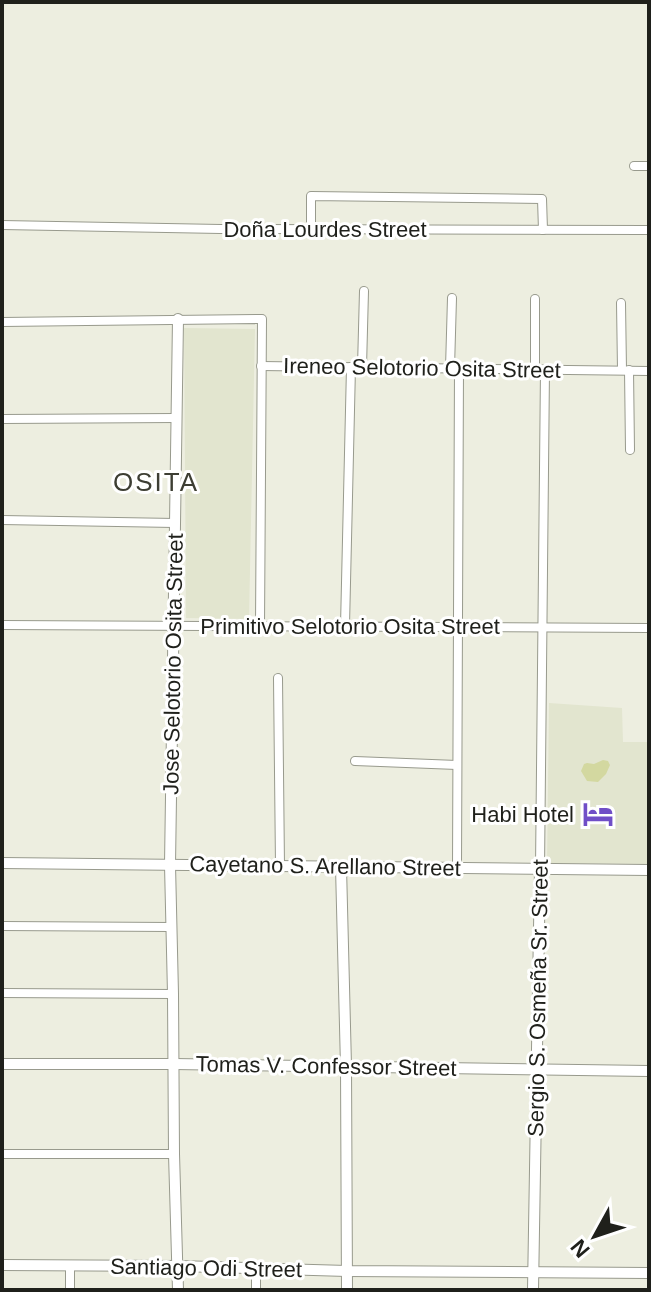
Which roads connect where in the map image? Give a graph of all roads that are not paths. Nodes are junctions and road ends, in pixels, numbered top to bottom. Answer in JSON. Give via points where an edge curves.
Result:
{"nodes":[{"id":1,"x":634,"y":166,"type":"dead end"},
{"id":2,"x":649,"y":166,"type":"edge"},
{"id":3,"x":2,"y":225,"type":"edge"},
{"id":4,"x":311,"y":228,"type":"junction"},
{"id":5,"x":543,"y":230,"type":"junction"},
{"id":6,"x":649,"y":230,"type":"edge"},
{"id":7,"x":364,"y":291,"type":"dead end"},
{"id":8,"x":452,"y":298,"type":"dead end"},
{"id":9,"x":535,"y":299,"type":"dead end"},
{"id":10,"x":621,"y":303,"type":"dead end"},
{"id":11,"x":178,"y":319,"type":"junction"},
{"id":12,"x":2,"y":322,"type":"edge"},
{"id":13,"x":261,"y":366,"type":"junction"},
{"id":14,"x":351,"y":367,"type":"junction"},
{"id":15,"x":362,"y":367,"type":"junction"},
{"id":16,"x":454,"y":368,"type":"junction"},
{"id":17,"x":540,"y":369,"type":"junction"},
{"id":18,"x":626,"y":370,"type":"junction"},
{"id":19,"x":649,"y":371,"type":"edge"},
{"id":20,"x":176,"y":418,"type":"junction"},
{"id":21,"x":2,"y":419,"type":"edge"},
{"id":22,"x":630,"y":450,"type":"dead end"},
{"id":23,"x":2,"y":520,"type":"edge"},
{"id":24,"x":175,"y":523,"type":"junction"},
{"id":25,"x":2,"y":625,"type":"edge"},
{"id":26,"x":260,"y":625,"type":"junction"},
{"id":27,"x":174,"y":626,"type":"junction"},
{"id":28,"x":345,"y":626,"type":"junction"},
{"id":29,"x":458,"y":626,"type":"junction"},
{"id":30,"x":543,"y":627,"type":"junction"},
{"id":31,"x":649,"y":628,"type":"edge"},
{"id":32,"x":278,"y":678,"type":"dead end"},
{"id":33,"x":355,"y":761,"type":"dead end"},
{"id":34,"x":457,"y":765,"type":"junction"},
{"id":35,"x":2,"y":863,"type":"edge"},
{"id":36,"x":170,"y":865,"type":"junction"},
{"id":37,"x":280,"y":866,"type":"junction"},
{"id":38,"x":341,"y":867,"type":"junction"},
{"id":39,"x":457,"y":868,"type":"junction"},
{"id":40,"x":540,"y":869,"type":"junction"},
{"id":41,"x":649,"y":870,"type":"edge"},
{"id":42,"x":2,"y":926,"type":"edge"},
{"id":43,"x":171,"y":927,"type":"junction"},
{"id":44,"x":2,"y":993,"type":"edge"},
{"id":45,"x":173,"y":994,"type":"junction"},
{"id":46,"x":2,"y":1064,"type":"edge"},
{"id":47,"x":174,"y":1064,"type":"junction"},
{"id":48,"x":346,"y":1066,"type":"junction"},
{"id":49,"x":536,"y":1069,"type":"junction"},
{"id":50,"x":649,"y":1071,"type":"edge"},
{"id":51,"x":2,"y":1154,"type":"edge"},
{"id":52,"x":174,"y":1154,"type":"junction"},
{"id":53,"x":2,"y":1265,"type":"edge"},
{"id":54,"x":70,"y":1266,"type":"junction"},
{"id":55,"x":178,"y":1266,"type":"junction"},
{"id":56,"x":256,"y":1269,"type":"junction"},
{"id":57,"x":347,"y":1271,"type":"junction"},
{"id":58,"x":534,"y":1273,"type":"junction"},
{"id":59,"x":649,"y":1273,"type":"edge"},
{"id":60,"x":70,"y":1290,"type":"edge"},
{"id":61,"x":178,"y":1290,"type":"edge"},
{"id":62,"x":256,"y":1290,"type":"edge"},
{"id":63,"x":347,"y":1290,"type":"edge"},
{"id":64,"x":533,"y":1290,"type":"edge"}],
"edges":[{"from":1,"to":2,"type":"street"},
{"from":3,"to":4,"type":"street","name":"Doña Lourdes Street"},
{"from":4,"to":5,"type":"street","name":"Doña Lourdes Street"},
{"from":4,"to":5,"type":"street","via":[[311,196],[326,196],[542,199]]},
{"from":5,"to":6,"type":"street","name":"Doña Lourdes Street"},
{"from":7,"to":15,"type":"street"},
{"from":8,"to":16,"type":"street"},
{"from":9,"to":17,"type":"street","name":"Sergio S. Osmeña Sr. Street"},
{"from":10,"to":18,"type":"street"},
{"from":11,"to":12,"type":"street","name":"Ireneo Selotorio Osita Street"},
{"from":11,"to":13,"type":"street","name":"Ireneo Selotorio Osita Street","via":[[262,319]]},
{"from":11,"to":20,"type":"street","name":"Jose Selotorio Osita Street"},
{"from":13,"to":14,"type":"street","name":"Ireneo Selotorio Osita Street"},
{"from":13,"to":26,"type":"street"},
{"from":14,"to":15,"type":"street","name":"Ireneo Selotorio Osita Street"},
{"from":14,"to":28,"type":"street"},
{"from":15,"to":16,"type":"street","name":"Ireneo Selotorio Osita Street"},
{"from":16,"to":17,"type":"street","name":"Ireneo Selotorio Osita Street"},
{"from":16,"to":29,"type":"street"},
{"from":17,"to":18,"type":"street","name":"Ireneo Selotorio Osita Street"},
{"from":17,"to":30,"type":"street","name":"Sergio S. Osmeña Sr. Street"},
{"from":18,"to":19,"type":"street","name":"Ireneo Selotorio Osita Street"},
{"from":18,"to":22,"type":"street"},
{"from":20,"to":21,"type":"street"},
{"from":20,"to":24,"type":"street","name":"Jose Selotorio Osita Street"},
{"from":23,"to":24,"type":"street"},
{"from":24,"to":27,"type":"street","name":"Jose Selotorio Osita Street"},
{"from":25,"to":27,"type":"street","name":"Primitivo Selotorio Osita Street"},
{"from":26,"to":27,"type":"street","name":"Primitivo Selotorio Osita Street"},
{"from":26,"to":28,"type":"street","name":"Primitivo Selotorio Osita Street"},
{"from":27,"to":36,"type":"street","name":"Jose Selotorio Osita Street"},
{"from":28,"to":29,"type":"street","name":"Primitivo Selotorio Osita Street"},
{"from":29,"to":30,"type":"street","name":"Primitivo Selotorio Osita Street"},
{"from":29,"to":34,"type":"street"},
{"from":30,"to":31,"type":"street","name":"Primitivo Selotorio Osita Street"},
{"from":30,"to":40,"type":"street","name":"Sergio S. Osmeña Sr. Street"},
{"from":32,"to":37,"type":"street"},
{"from":33,"to":34,"type":"street"},
{"from":34,"to":39,"type":"street"},
{"from":35,"to":36,"type":"street","name":"Cayetano S. Arellano Street"},
{"from":36,"to":37,"type":"street","name":"Cayetano S. Arellano Street"},
{"from":36,"to":43,"type":"street","name":"Jose Selotorio Osita Street"},
{"from":37,"to":38,"type":"street","name":"Cayetano S. Arellano Street"},
{"from":38,"to":39,"type":"street","name":"Cayetano S. Arellano Street"},
{"from":38,"to":48,"type":"street"},
{"from":39,"to":40,"type":"street","name":"Cayetano S. Arellano Street"},
{"from":40,"to":41,"type":"street","name":"Cayetano S. Arellano Street"},
{"from":40,"to":49,"type":"street","name":"Sergio S. Osmeña Sr. Street"},
{"from":42,"to":43,"type":"street"},
{"from":43,"to":45,"type":"street","name":"Jose Selotorio Osita Street"},
{"from":44,"to":45,"type":"street"},
{"from":45,"to":47,"type":"street","name":"Jose Selotorio Osita Street"},
{"from":46,"to":47,"type":"street","name":"Tomas V. Confessor Street"},
{"from":47,"to":48,"type":"street","name":"Tomas V. Confessor Street"},
{"from":47,"to":52,"type":"street","name":"Jose Selotorio Osita Street"},
{"from":48,"to":49,"type":"street","name":"Tomas V. Confessor Street"},
{"from":48,"to":57,"type":"street"},
{"from":49,"to":50,"type":"street","name":"Tomas V. Confessor Street"},
{"from":49,"to":58,"type":"street","name":"Sergio S. Osmeña Sr. Street"},
{"from":51,"to":52,"type":"street"},
{"from":52,"to":55,"type":"street","name":"Jose Selotorio Osita Street"},
{"from":53,"to":54,"type":"street","name":"Santiago Odi Street"},
{"from":54,"to":55,"type":"street","name":"Santiago Odi Street"},
{"from":54,"to":60,"type":"street"},
{"from":55,"to":56,"type":"street","name":"Santiago Odi Street"},
{"from":55,"to":61,"type":"street","name":"Jose Selotorio Osita Street"},
{"from":56,"to":57,"type":"street","name":"Santiago Odi Street"},
{"from":56,"to":62,"type":"street"},
{"from":57,"to":58,"type":"street","name":"Santiago Odi Street"},
{"from":57,"to":63,"type":"street"},
{"from":58,"to":59,"type":"street","name":"Santiago Odi Street"},
{"from":58,"to":64,"type":"street","name":"Sergio S. Osmeña Sr. Street"}]}
